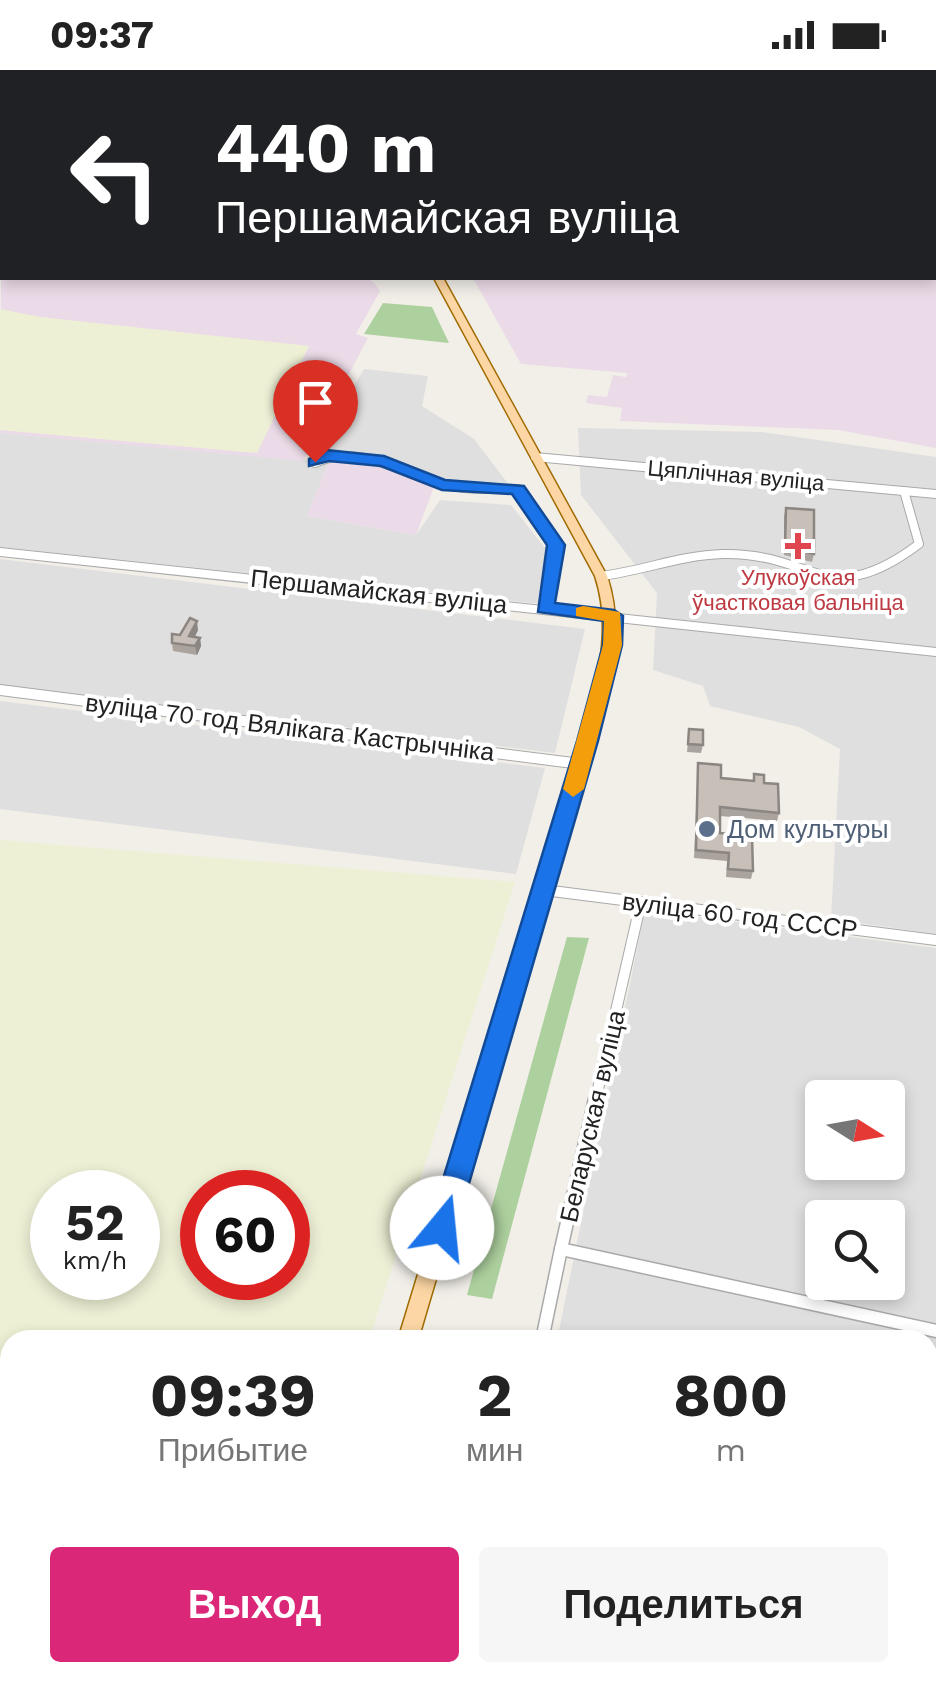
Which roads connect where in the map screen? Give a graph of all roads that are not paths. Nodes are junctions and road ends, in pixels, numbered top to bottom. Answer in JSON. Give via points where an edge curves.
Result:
{"nodes":[{"id":1,"x":439,"y":280,"type":"edge"},
{"id":2,"x":535,"y":457,"type":"junction"},
{"id":3,"x":315,"y":462,"type":"dead end"},
{"id":4,"x":904,"y":491,"type":"junction"},
{"id":5,"x":936,"y":494,"type":"edge"},
{"id":6,"x":0,"y":552,"type":"edge"},
{"id":7,"x":600,"y":576,"type":"junction"},
{"id":8,"x":545,"y":608,"type":"junction"},
{"id":9,"x":614,"y":616,"type":"junction"},
{"id":10,"x":936,"y":652,"type":"edge"},
{"id":11,"x":0,"y":690,"type":"edge"},
{"id":12,"x":581,"y":764,"type":"junction"},
{"id":13,"x":544,"y":890,"type":"junction"},
{"id":14,"x":641,"y":902,"type":"junction"},
{"id":15,"x":936,"y":940,"type":"edge"},
{"id":16,"x":561,"y":1249,"type":"junction"},
{"id":17,"x":411,"y":1330,"type":"edge"},
{"id":18,"x":544,"y":1330,"type":"edge"},
{"id":19,"x":931,"y":1330,"type":"edge"}],
"edges":[{"from":1,"to":2,"type":"main road"},
{"from":2,"to":4,"type":"street","name":"Цяплічная вуліца"},
{"from":2,"to":7,"type":"main road"},
{"from":3,"to":8,"type":"street","via":[[326,456],[384,461],[442,485],[518,489],[556,545]]},
{"from":4,"to":5,"type":"street","name":"Цяплічная вуліца"},
{"from":4,"to":7,"type":"street","via":[[919,544],[868,576],[830,576],[727,554]]},
{"from":6,"to":8,"type":"street","name":"Першамайская вуліца"},
{"from":7,"to":9,"type":"main road"},
{"from":8,"to":9,"type":"street","name":"Першамайская вуліца"},
{"from":9,"to":10,"type":"street","name":"Першамайская вуліца"},
{"from":9,"to":12,"type":"main road"},
{"from":11,"to":12,"type":"street","name":"вуліца 70 год Вялікага Кастрычніка"},
{"from":12,"to":13,"type":"main road"},
{"from":13,"to":14,"type":"street","name":"вуліца 60 год СССР"},
{"from":13,"to":17,"type":"main road"},
{"from":14,"to":15,"type":"street","name":"вуліца 60 год СССР"},
{"from":14,"to":16,"type":"street","name":"Беларуская вуліца"},
{"from":16,"to":18,"type":"street"},
{"from":16,"to":19,"type":"street","name":"Беларуская вуліца"}]}
